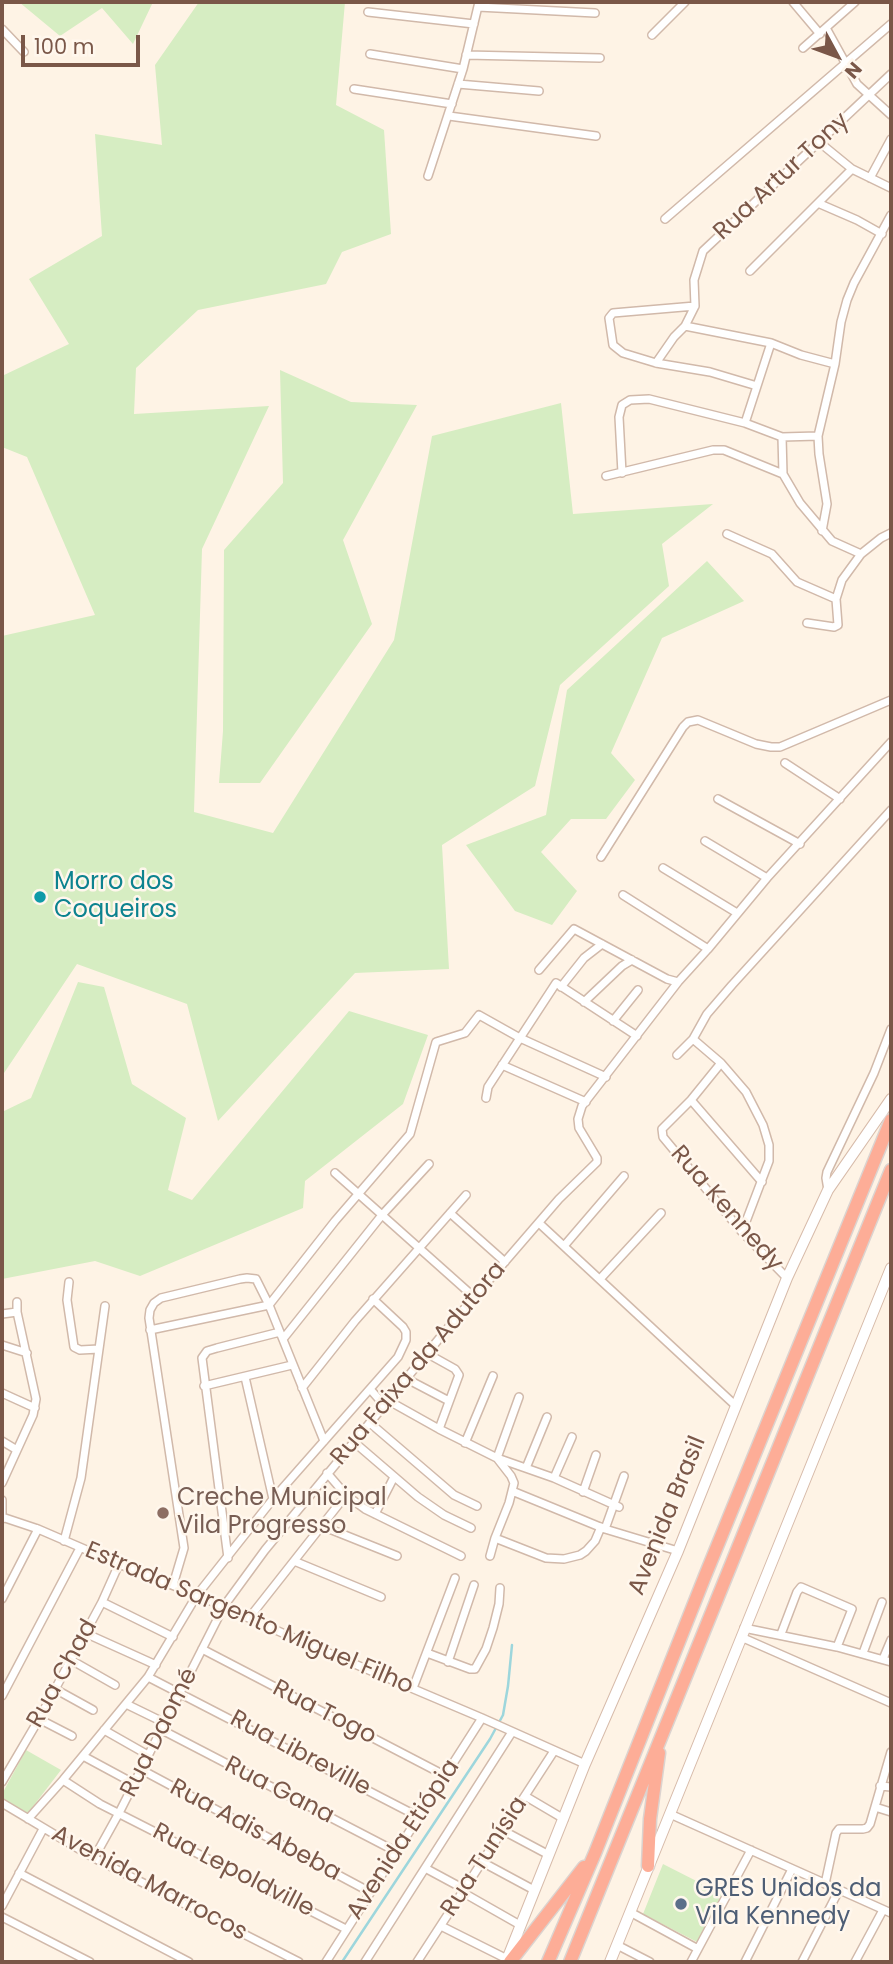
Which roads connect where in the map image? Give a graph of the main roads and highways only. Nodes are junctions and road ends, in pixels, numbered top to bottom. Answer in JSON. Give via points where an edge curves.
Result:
{"nodes":[{"id":1,"x":891,"y":1120,"type":"edge"},
{"id":2,"x":891,"y":1170,"type":"edge"},
{"id":3,"x":663,"y":1732,"type":"junction"},
{"id":4,"x":595,"y":1853,"type":"junction"},
{"id":5,"x":648,"y":1866,"type":"road end"},
{"id":6,"x":508,"y":1961,"type":"edge"},
{"id":7,"x":548,"y":1962,"type":"edge"},
{"id":8,"x":570,"y":1962,"type":"edge"}],
"edges":[{"from":1,"to":4,"type":"highway"},
{"from":2,"to":3,"type":"highway"},
{"from":3,"to":5,"type":"highway"},
{"from":3,"to":8,"type":"highway"},
{"from":4,"to":6,"type":"highway"},
{"from":4,"to":7,"type":"highway"}]}
